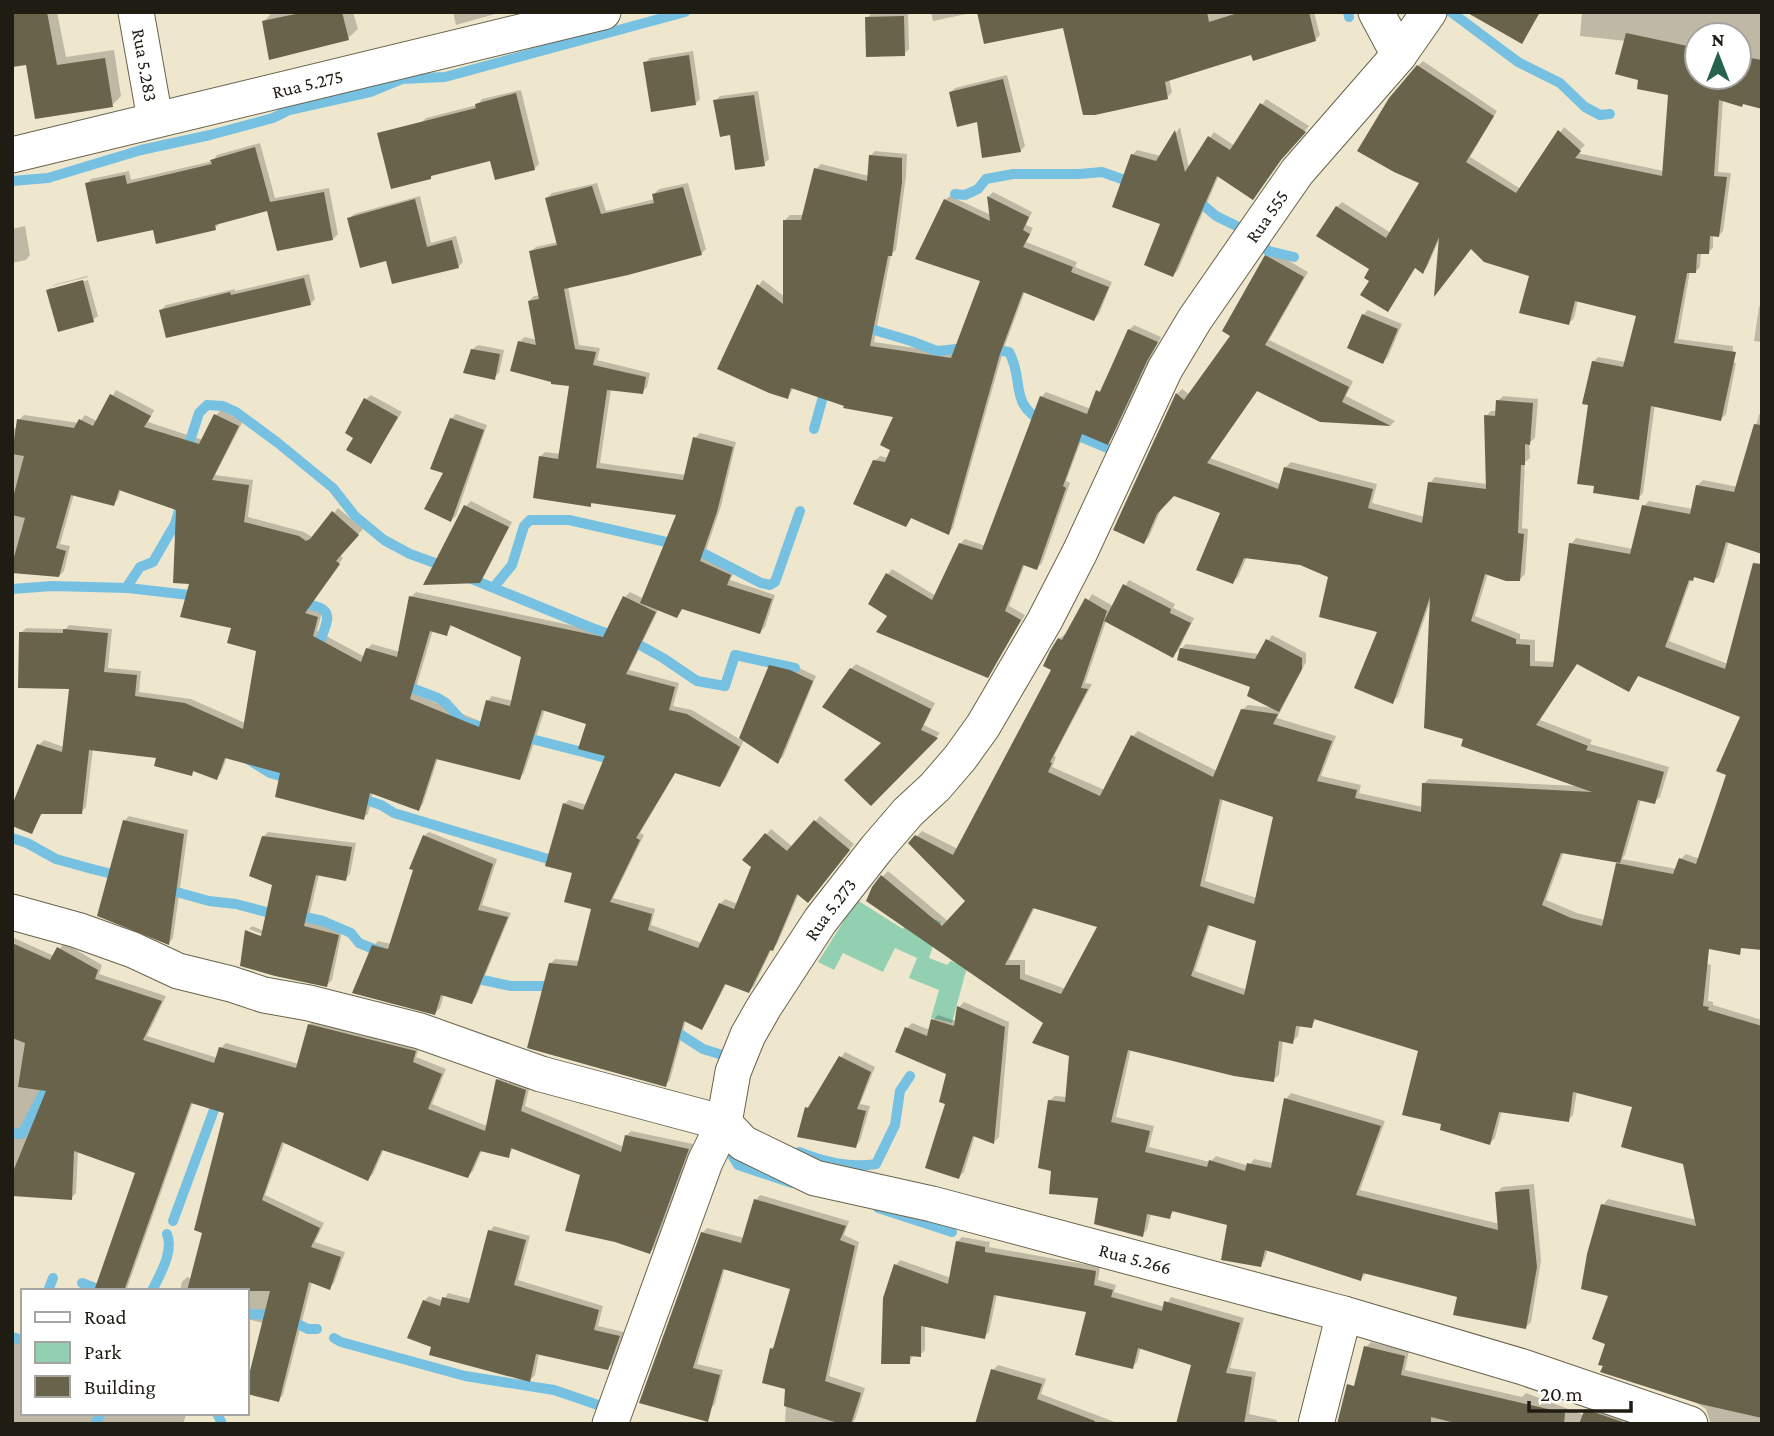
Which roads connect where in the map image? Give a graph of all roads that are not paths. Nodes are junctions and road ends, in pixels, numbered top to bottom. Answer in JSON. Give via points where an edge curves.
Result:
{"nodes":[{"id":1,"x":136,"y":12,"type":"edge"},
{"id":2,"x":603,"y":12,"type":"edge"},
{"id":3,"x":1376,"y":12,"type":"edge"},
{"id":4,"x":1429,"y":12,"type":"edge"},
{"id":5,"x":1399,"y":55,"type":"junction"},
{"id":6,"x":155,"y":119,"type":"junction"},
{"id":7,"x":12,"y":155,"type":"edge"},
{"id":8,"x":1132,"y":438,"type":"joint"},
{"id":9,"x":12,"y":912,"type":"edge"},
{"id":10,"x":724,"y":1123,"type":"junction"},
{"id":11,"x":1344,"y":1314,"type":"junction"},
{"id":12,"x":610,"y":1424,"type":"edge"},
{"id":13,"x":1316,"y":1424,"type":"edge"},
{"id":14,"x":1690,"y":1424,"type":"edge"}],
"edges":[{"from":1,"to":6,"type":"street","name":"Rua 5.283"},
{"from":2,"to":6,"type":"street","name":"Rua 5.275"},
{"from":3,"to":5,"type":"street"},
{"from":4,"to":5,"type":"street","name":"Rua 555"},
{"from":5,"to":8,"type":"street","name":"Rua 555","via":[[1297,172],[1195,319]]},
{"from":6,"to":7,"type":"street","name":"Rua 5.275"},
{"from":8,"to":10,"type":"street","name":"Rua 5.273","via":[[1068,575],[983,726],[820,921],[764,1007],[733,1072]]},
{"from":9,"to":10,"type":"street","via":[[77,930],[178,971],[420,1031],[541,1074]]},
{"from":10,"to":11,"type":"street","name":"Rua 5.266","via":[[743,1143],[815,1178],[932,1204]]},
{"from":10,"to":12,"type":"street","name":"Rua 5.273","via":[[705,1162]]},
{"from":11,"to":13,"type":"street"},
{"from":11,"to":14,"type":"street","name":"Rua 5.266"}]}
